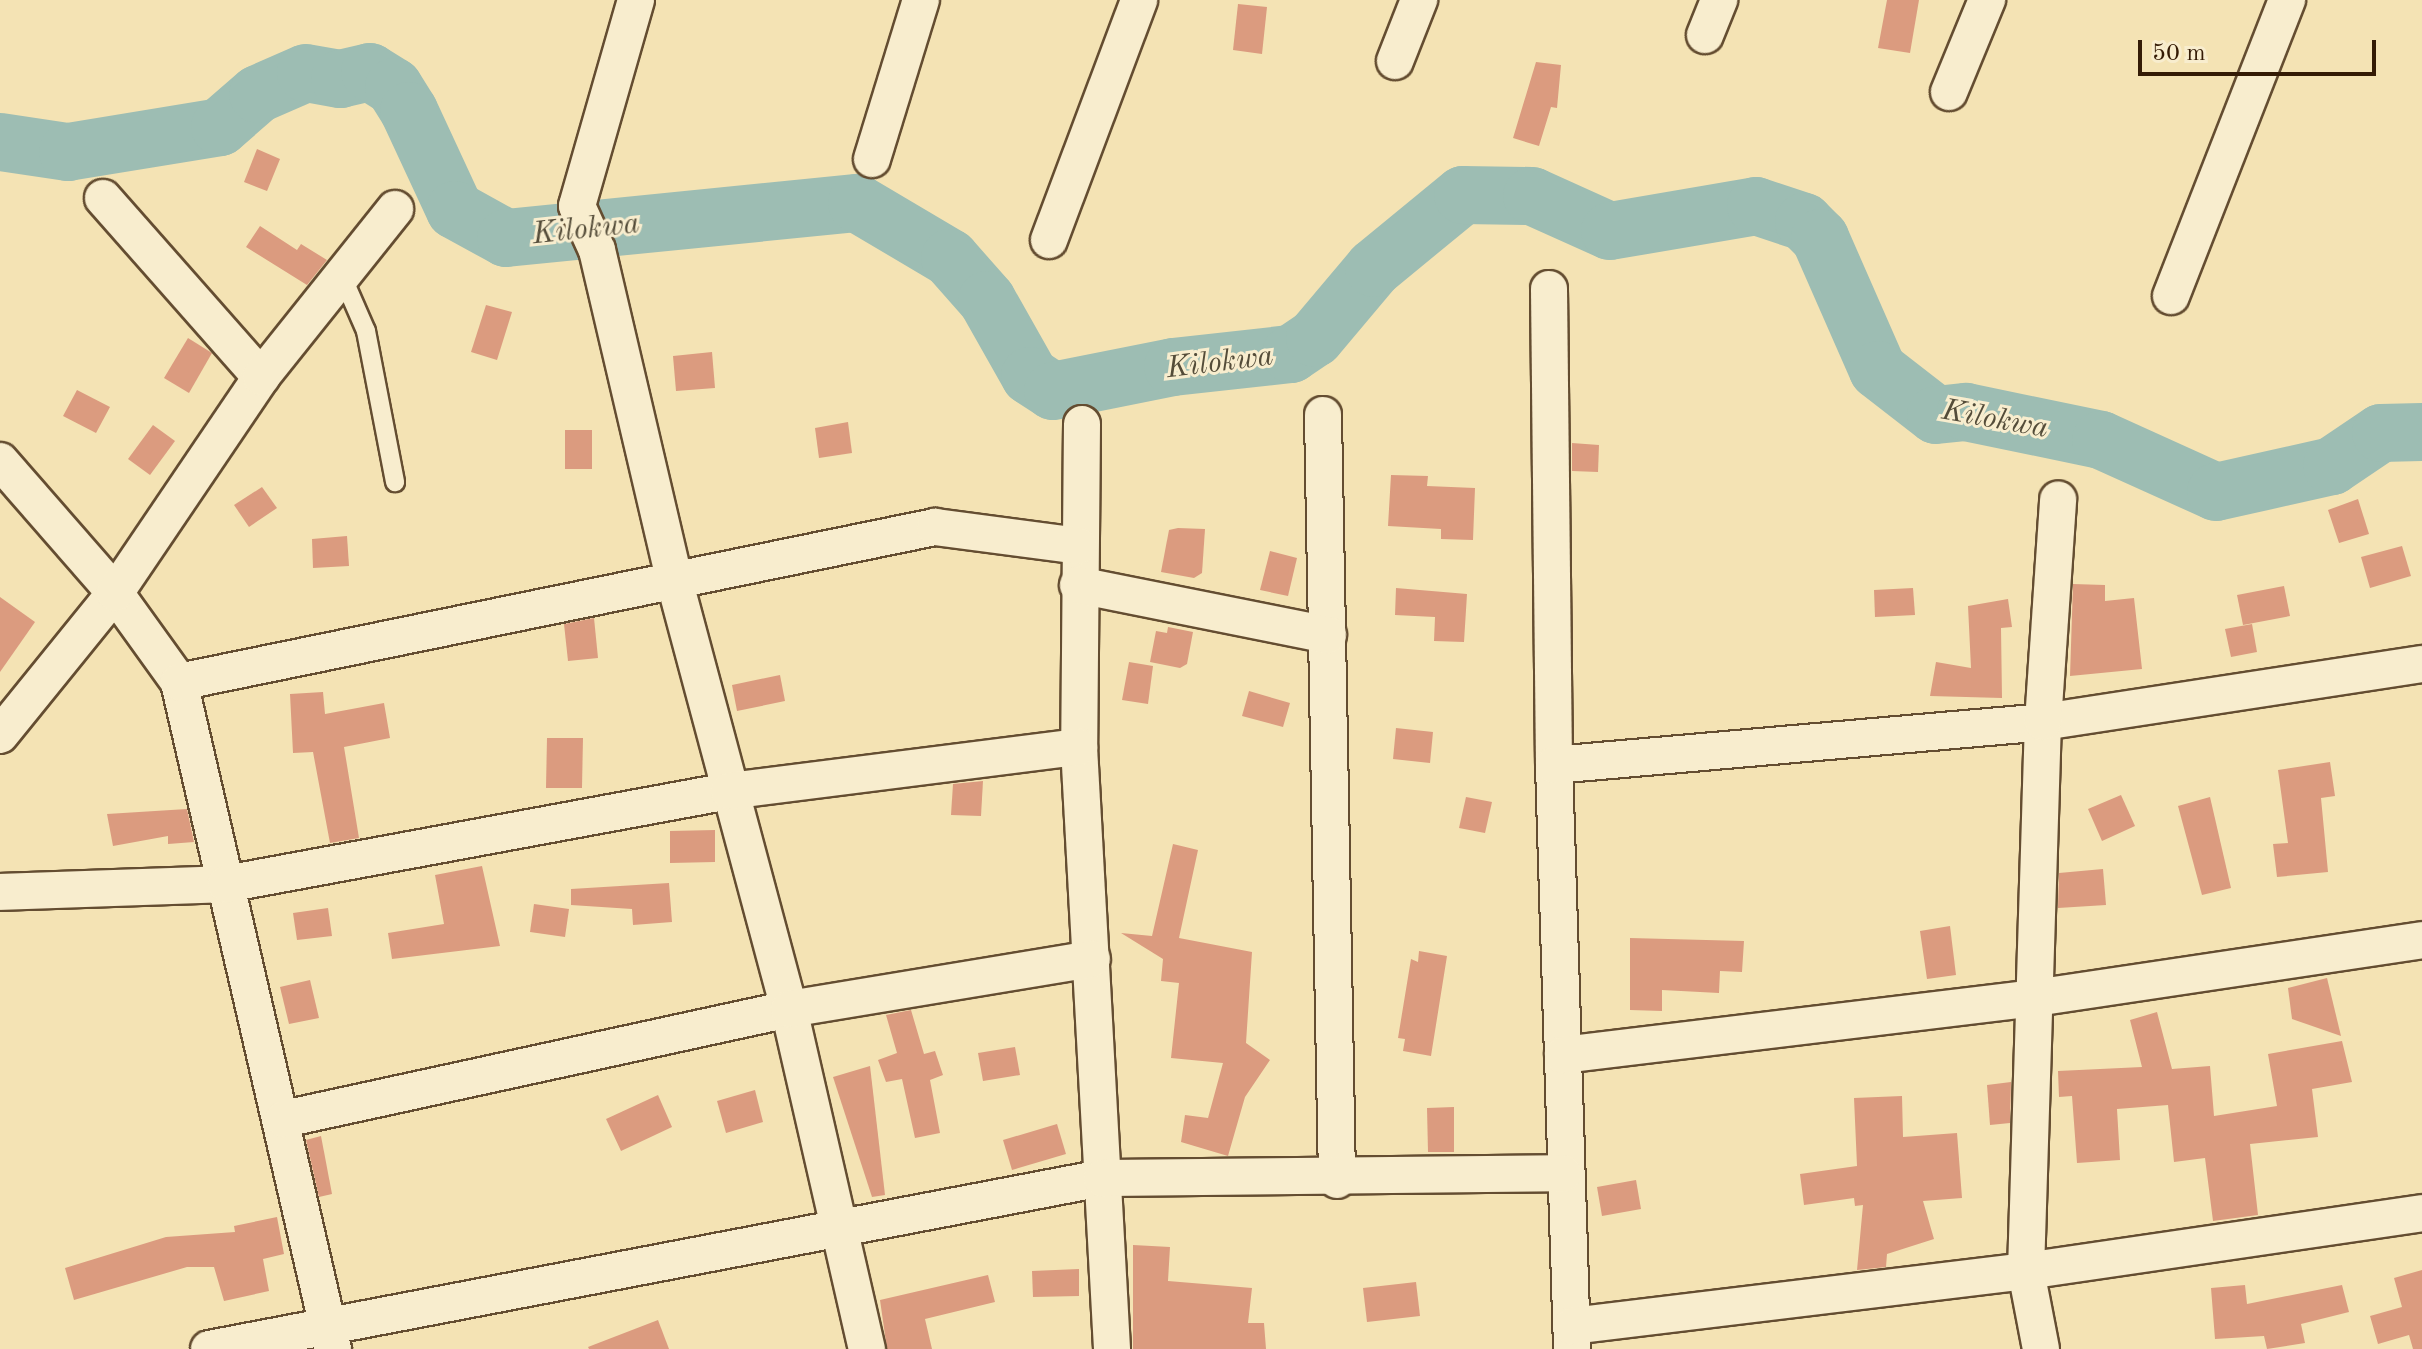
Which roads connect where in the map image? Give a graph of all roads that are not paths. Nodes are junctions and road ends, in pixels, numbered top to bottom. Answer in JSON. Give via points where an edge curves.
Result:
{"nodes":[{"id":1,"x":636,"y":0,"type":"edge"},
{"id":2,"x":921,"y":0,"type":"edge"},
{"id":3,"x":1139,"y":0,"type":"edge"},
{"id":4,"x":1419,"y":0,"type":"edge"},
{"id":5,"x":1719,"y":0,"type":"edge"},
{"id":6,"x":1987,"y":0,"type":"edge"},
{"id":7,"x":2287,"y":0,"type":"edge"},
{"id":8,"x":1705,"y":35,"type":"dead end"},
{"id":9,"x":1395,"y":61,"type":"dead end"},
{"id":10,"x":1949,"y":92,"type":"dead end"},
{"id":11,"x":872,"y":159,"type":"dead end"},
{"id":12,"x":103,"y":198,"type":"dead end"},
{"id":13,"x":395,"y":209,"type":"dead end"},
{"id":14,"x":1049,"y":240,"type":"dead end"},
{"id":15,"x":342,"y":276,"type":"junction"},
{"id":16,"x":1549,"y":289,"type":"dead end"},
{"id":17,"x":2171,"y":296,"type":"dead end"},
{"id":18,"x":261,"y":377,"type":"junction"},
{"id":19,"x":1323,"y":415,"type":"dead end"},
{"id":20,"x":1082,"y":424,"type":"dead end"},
{"id":21,"x":0,"y":461,"type":"edge"},
{"id":22,"x":395,"y":482,"type":"dead end"},
{"id":23,"x":2058,"y":500,"type":"dead end"},
{"id":24,"x":1079,"y":546,"type":"junction"},
{"id":25,"x":675,"y":583,"type":"junction"},
{"id":26,"x":1078,"y":585,"type":"junction"},
{"id":27,"x":115,"y":593,"type":"junction"},
{"id":28,"x":1328,"y":635,"type":"junction"},
{"id":29,"x":2422,"y":664,"type":"edge"},
{"id":30,"x":179,"y":682,"type":"junction"},
{"id":31,"x":2043,"y":722,"type":"junction"},
{"id":32,"x":0,"y":735,"type":"edge"},
{"id":33,"x":1079,"y":747,"type":"junction"},
{"id":34,"x":1554,"y":765,"type":"junction"},
{"id":35,"x":729,"y":791,"type":"junction"},
{"id":36,"x":226,"y":884,"type":"junction"},
{"id":37,"x":0,"y":892,"type":"edge"},
{"id":38,"x":2422,"y":940,"type":"edge"},
{"id":39,"x":1092,"y":959,"type":"junction"},
{"id":40,"x":2035,"y":998,"type":"junction"},
{"id":41,"x":789,"y":1009,"type":"junction"},
{"id":42,"x":1563,"y":1055,"type":"junction"},
{"id":43,"x":284,"y":1119,"type":"junction"},
{"id":44,"x":1563,"y":1173,"type":"junction"},
{"id":45,"x":1102,"y":1178,"type":"junction"},
{"id":46,"x":1337,"y":1180,"type":"junction"},
{"id":47,"x":2422,"y":1213,"type":"edge"},
{"id":48,"x":838,"y":1226,"type":"junction"},
{"id":49,"x":2026,"y":1271,"type":"junction"},
{"id":50,"x":1572,"y":1337,"type":"edge"},
{"id":51,"x":330,"y":1338,"type":"edge"},
{"id":52,"x":209,"y":1349,"type":"edge"},
{"id":53,"x":867,"y":1349,"type":"edge"},
{"id":54,"x":1112,"y":1349,"type":"edge"},
{"id":55,"x":2041,"y":1349,"type":"edge"}],
"edges":[{"from":1,"to":25,"type":"street","via":[[577,206],[597,250]]},
{"from":2,"to":11,"type":"street"},
{"from":3,"to":14,"type":"street"},
{"from":4,"to":9,"type":"street"},
{"from":5,"to":8,"type":"street"},
{"from":6,"to":10,"type":"street"},
{"from":7,"to":17,"type":"street"},
{"from":12,"to":18,"type":"street"},
{"from":13,"to":15,"type":"street"},
{"from":15,"to":18,"type":"street"},
{"from":15,"to":22,"type":"lane","via":[[366,331]]},
{"from":16,"to":34,"type":"street"},
{"from":18,"to":27,"type":"street"},
{"from":19,"to":28,"type":"street"},
{"from":20,"to":24,"type":"street"},
{"from":21,"to":27,"type":"street"},
{"from":23,"to":31,"type":"street"},
{"from":24,"to":25,"type":"street","via":[[935,527]]},
{"from":24,"to":26,"type":"street"},
{"from":25,"to":30,"type":"street"},
{"from":25,"to":35,"type":"street"},
{"from":26,"to":28,"type":"street"},
{"from":26,"to":33,"type":"street"},
{"from":27,"to":30,"type":"street"},
{"from":27,"to":32,"type":"street"},
{"from":28,"to":46,"type":"street"},
{"from":29,"to":31,"type":"street"},
{"from":30,"to":36,"type":"street"},
{"from":31,"to":34,"type":"street"},
{"from":31,"to":40,"type":"street"},
{"from":33,"to":35,"type":"street"},
{"from":33,"to":39,"type":"street"},
{"from":34,"to":42,"type":"street"},
{"from":35,"to":36,"type":"street"},
{"from":35,"to":41,"type":"street"},
{"from":36,"to":37,"type":"street"},
{"from":36,"to":43,"type":"street"},
{"from":38,"to":40,"type":"street"},
{"from":39,"to":41,"type":"street"},
{"from":39,"to":45,"type":"street"},
{"from":40,"to":42,"type":"street"},
{"from":40,"to":49,"type":"street"},
{"from":41,"to":43,"type":"street"},
{"from":41,"to":48,"type":"street"},
{"from":42,"to":44,"type":"street"},
{"from":43,"to":51,"type":"street"},
{"from":44,"to":46,"type":"street"},
{"from":44,"to":50,"type":"street"},
{"from":45,"to":46,"type":"street"},
{"from":45,"to":48,"type":"street"},
{"from":45,"to":54,"type":"street"},
{"from":47,"to":49,"type":"street"},
{"from":48,"to":51,"type":"street"},
{"from":48,"to":53,"type":"street"},
{"from":49,"to":50,"type":"street"},
{"from":49,"to":55,"type":"street"},
{"from":51,"to":52,"type":"street"}]}
